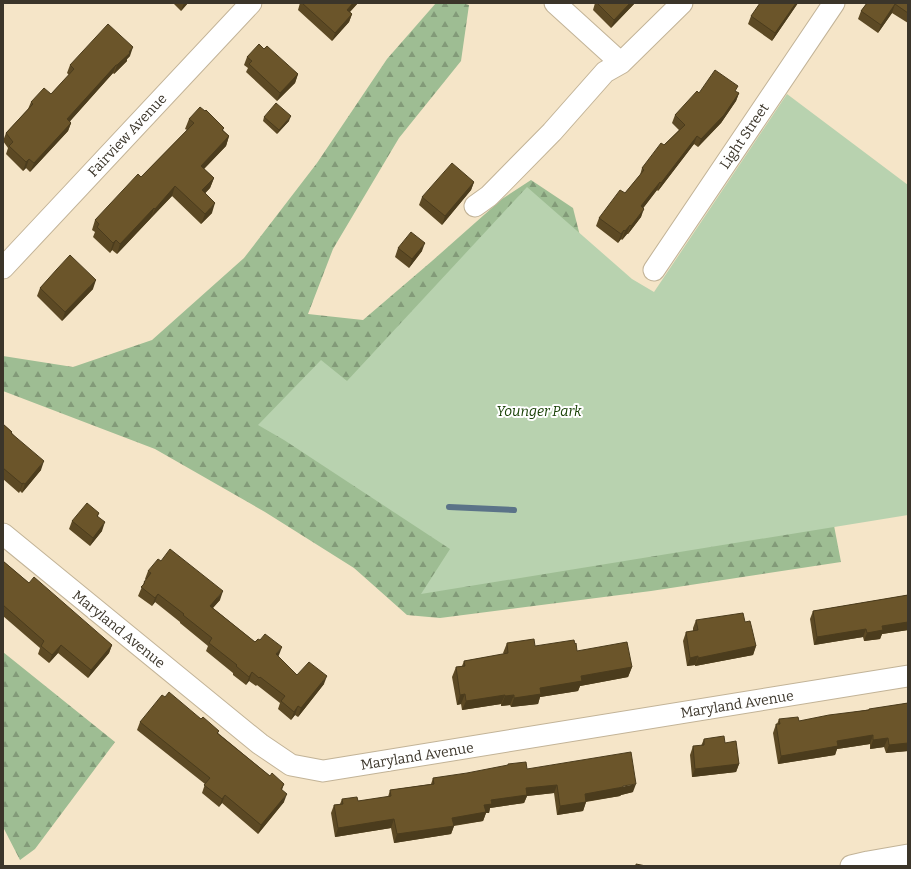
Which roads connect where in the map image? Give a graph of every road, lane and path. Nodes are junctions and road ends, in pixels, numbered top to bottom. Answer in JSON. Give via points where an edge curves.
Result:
{"nodes":[{"id":1,"x":555,"y":3,"type":"edge"},
{"id":2,"x":682,"y":3,"type":"edge"},
{"id":3,"x":834,"y":3,"type":"edge"},
{"id":4,"x":249,"y":4,"type":"edge"},
{"id":5,"x":621,"y":63,"type":"junction"},
{"id":6,"x":475,"y":206,"type":"dead end"},
{"id":7,"x":3,"y":268,"type":"edge"},
{"id":8,"x":654,"y":270,"type":"dead end"},
{"id":9,"x":3,"y":534,"type":"edge"},
{"id":10,"x":908,"y":676,"type":"edge"},
{"id":11,"x":908,"y":855,"type":"edge"},
{"id":12,"x":851,"y":866,"type":"edge"}],
"edges":[{"from":1,"to":5,"type":"street"},
{"from":2,"to":5,"type":"street"},
{"from":3,"to":8,"type":"street","name":"Light Street"},
{"from":4,"to":7,"type":"street","name":"Fairview Avenue"},
{"from":5,"to":6,"type":"street","via":[[605,72],[547,137],[489,196]]},
{"from":9,"to":10,"type":"street","name":"Maryland Avenue","via":[[260,744],[290,765],[323,771]]},
{"from":11,"to":12,"type":"street"}]}
